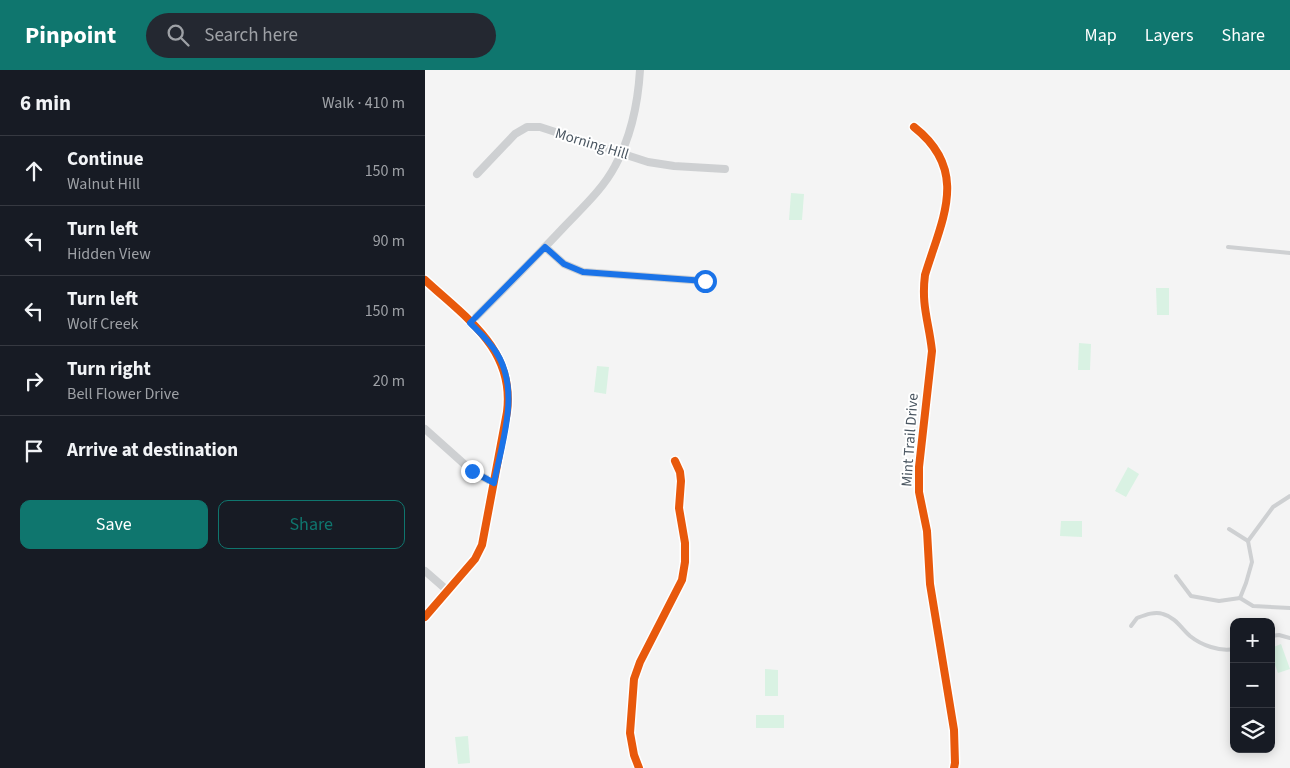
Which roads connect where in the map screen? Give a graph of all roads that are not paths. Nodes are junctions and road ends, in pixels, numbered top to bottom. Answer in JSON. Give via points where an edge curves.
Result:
{"nodes":[{"id":1,"x":640,"y":70,"type":"edge"},
{"id":2,"x":914,"y":127,"type":"dead end"},
{"id":3,"x":621,"y":152,"type":"junction"},
{"id":4,"x":725,"y":169,"type":"dead end"},
{"id":5,"x":477,"y":174,"type":"dead end"},
{"id":6,"x":545,"y":247,"type":"junction"},
{"id":7,"x":1228,"y":247,"type":"dead end"},
{"id":8,"x":1290,"y":253,"type":"edge"},
{"id":9,"x":425,"y":280,"type":"edge"},
{"id":10,"x":705,"y":281,"type":"dead end"},
{"id":11,"x":470,"y":323,"type":"junction"},
{"id":12,"x":425,"y":429,"type":"edge"},
{"id":13,"x":675,"y":461,"type":"dead end"},
{"id":14,"x":494,"y":483,"type":"junction"},
{"id":15,"x":1290,"y":496,"type":"edge"},
{"id":16,"x":1229,"y":529,"type":"dead end"},
{"id":17,"x":1249,"y":541,"type":"junction"},
{"id":18,"x":425,"y":572,"type":"edge"},
{"id":19,"x":1176,"y":576,"type":"dead end"},
{"id":20,"x":448,"y":591,"type":"junction"},
{"id":21,"x":1240,"y":598,"type":"junction"},
{"id":22,"x":1290,"y":608,"type":"edge"},
{"id":23,"x":425,"y":617,"type":"edge"},
{"id":24,"x":1131,"y":626,"type":"dead end"},
{"id":25,"x":1275,"y":636,"type":"edge"},
{"id":26,"x":1290,"y":638,"type":"edge"},
{"id":27,"x":1230,"y":649,"type":"edge"},
{"id":28,"x":639,"y":768,"type":"edge"},
{"id":29,"x":954,"y":768,"type":"edge"}],
"edges":[{"from":1,"to":3,"type":"street","via":[[634,113]]},
{"from":2,"to":29,"type":"street","name":"Mint Trail Drive","via":[[934,146],[945,168],[948,184],[946,207],[923,286],[932,351],[918,478],[927,531],[930,584],[954,730]]},
{"from":3,"to":4,"type":"street","name":"Morning Hill","via":[[662,165]]},
{"from":3,"to":5,"type":"street","name":"Morning Hill","via":[[540,127],[527,127],[515,134]]},
{"from":3,"to":6,"type":"street","via":[[616,165],[594,196]]},
{"from":6,"to":10,"type":"street","via":[[564,264],[583,272]]},
{"from":6,"to":11,"type":"street"},
{"from":7,"to":8,"type":"lane"},
{"from":9,"to":11,"type":"street"},
{"from":11,"to":14,"type":"street","via":[[496,351],[508,384],[507,412]]},
{"from":12,"to":14,"type":"street","via":[[472,471]]},
{"from":13,"to":28,"type":"street","via":[[681,481],[679,508],[685,562],[682,580],[634,679],[630,733]]},
{"from":14,"to":20,"type":"street","via":[[479,553]]},
{"from":15,"to":17,"type":"lane","via":[[1273,507]]},
{"from":16,"to":17,"type":"lane"},
{"from":17,"to":21,"type":"lane","via":[[1252,562]]},
{"from":18,"to":20,"type":"street"},
{"from":19,"to":21,"type":"lane","via":[[1191,596],[1219,601]]},
{"from":20,"to":23,"type":"street"},
{"from":21,"to":22,"type":"lane","via":[[1253,606]]},
{"from":24,"to":27,"type":"lane","via":[[1137,618],[1163,614],[1203,644]]},
{"from":25,"to":26,"type":"lane"}]}
